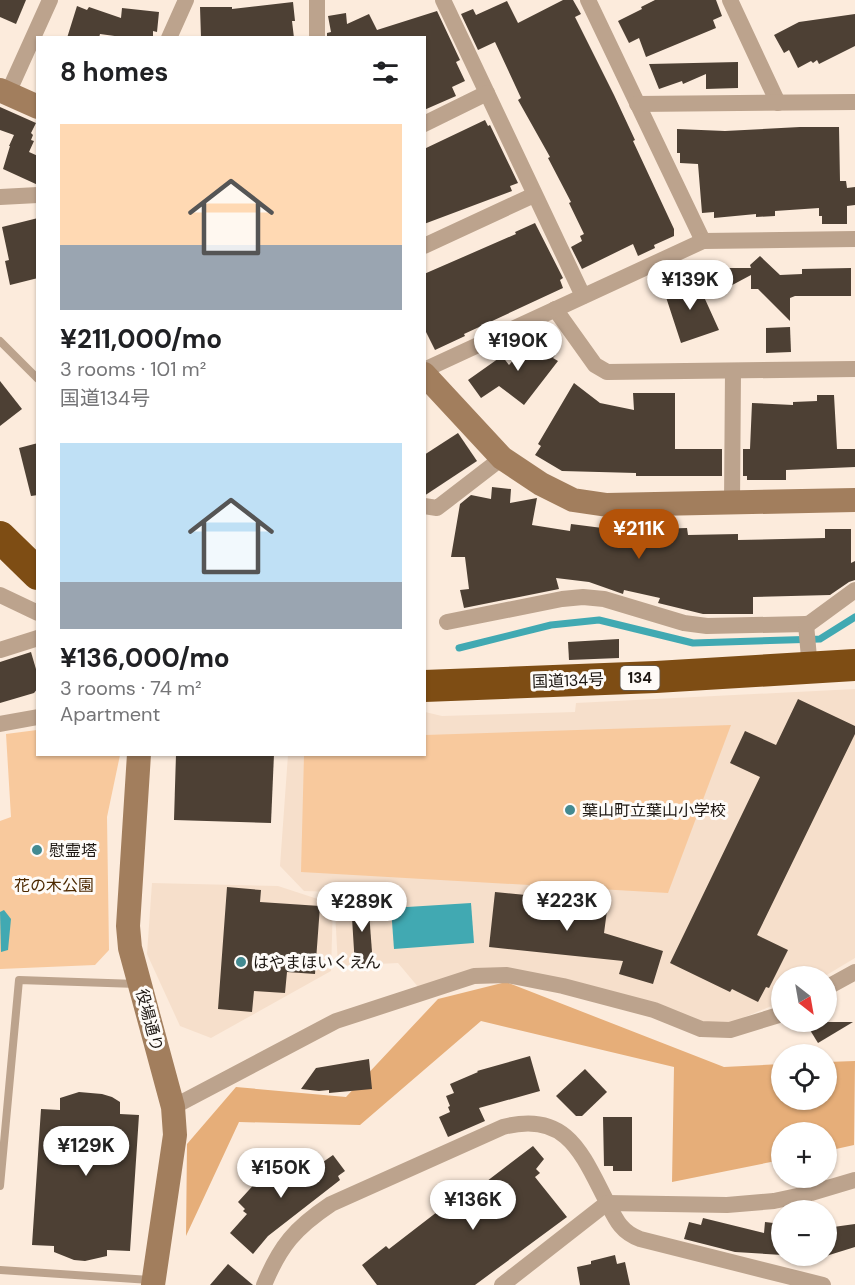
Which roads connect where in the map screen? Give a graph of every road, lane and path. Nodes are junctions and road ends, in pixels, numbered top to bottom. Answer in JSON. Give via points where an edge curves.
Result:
{"nodes":[{"id":1,"x":51,"y":0,"type":"edge"},
{"id":2,"x":186,"y":0,"type":"edge"},
{"id":3,"x":317,"y":0,"type":"edge"},
{"id":4,"x":443,"y":0,"type":"edge"},
{"id":5,"x":588,"y":0,"type":"edge"},
{"id":6,"x":730,"y":0,"type":"edge"},
{"id":7,"x":170,"y":36,"type":"edge"},
{"id":8,"x":317,"y":36,"type":"edge"},
{"id":9,"x":4,"y":92,"type":"edge"},
{"id":10,"x":487,"y":93,"type":"junction"},
{"id":11,"x":855,"y":102,"type":"edge"},
{"id":12,"x":778,"y":103,"type":"junction"},
{"id":13,"x":637,"y":105,"type":"junction"},
{"id":14,"x":36,"y":106,"type":"edge"},
{"id":15,"x":426,"y":123,"type":"edge"},
{"id":16,"x":36,"y":195,"type":"edge"},
{"id":17,"x":534,"y":195,"type":"junction"},
{"id":18,"x":0,"y":197,"type":"edge"},
{"id":19,"x":855,"y":239,"type":"edge"},
{"id":20,"x":703,"y":241,"type":"junction"},
{"id":21,"x":426,"y":245,"type":"edge"},
{"id":22,"x":583,"y":296,"type":"junction"},
{"id":23,"x":555,"y":309,"type":"junction"},
{"id":24,"x":0,"y":341,"type":"edge"},
{"id":25,"x":855,"y":369,"type":"edge"},
{"id":26,"x":733,"y":370,"type":"junction"},
{"id":27,"x":426,"y":371,"type":"edge"},
{"id":28,"x":426,"y":374,"type":"edge"},
{"id":29,"x":36,"y":377,"type":"edge"},
{"id":30,"x":502,"y":458,"type":"junction"},
{"id":31,"x":855,"y":500,"type":"edge"},
{"id":32,"x":732,"y":502,"type":"junction"},
{"id":33,"x":426,"y":506,"type":"edge"},
{"id":34,"x":0,"y":537,"type":"edge"},
{"id":35,"x":36,"y":572,"type":"edge"},
{"id":36,"x":855,"y":590,"type":"edge"},
{"id":37,"x":0,"y":595,"type":"edge"},
{"id":38,"x":36,"y":612,"type":"edge"},
{"id":39,"x":447,"y":622,"type":"dead end"},
{"id":40,"x":807,"y":626,"type":"junction"},
{"id":41,"x":36,"y":639,"type":"edge"},
{"id":42,"x":0,"y":650,"type":"edge"},
{"id":43,"x":810,"y":660,"type":"junction"},
{"id":44,"x":855,"y":665,"type":"edge"},
{"id":45,"x":426,"y":686,"type":"edge"},
{"id":46,"x":36,"y":717,"type":"edge"},
{"id":47,"x":0,"y":724,"type":"edge"},
{"id":48,"x":139,"y":756,"type":"edge"},
{"id":49,"x":855,"y":972,"type":"edge"},
{"id":50,"x":837,"y":982,"type":"edge"},
{"id":51,"x":141,"y":984,"type":"junction"},
{"id":52,"x":771,"y":1018,"type":"edge"},
{"id":53,"x":173,"y":1107,"type":"junction"},
{"id":54,"x":855,"y":1180,"type":"edge"},
{"id":55,"x":0,"y":1186,"type":"edge"},
{"id":56,"x":607,"y":1203,"type":"junction"},
{"id":57,"x":0,"y":1270,"type":"edge"},
{"id":58,"x":154,"y":1283,"type":"edge"},
{"id":59,"x":264,"y":1285,"type":"edge"},
{"id":60,"x":502,"y":1285,"type":"edge"},
{"id":61,"x":823,"y":1285,"type":"edge"}],
"edges":[{"from":1,"to":9,"type":"street"},
{"from":2,"to":7,"type":"street"},
{"from":3,"to":8,"type":"street"},
{"from":4,"to":10,"type":"street"},
{"from":5,"to":13,"type":"street"},
{"from":6,"to":12,"type":"street"},
{"from":9,"to":14,"type":"street"},
{"from":10,"to":15,"type":"street"},
{"from":10,"to":17,"type":"street"},
{"from":11,"to":12,"type":"street"},
{"from":12,"to":13,"type":"street"},
{"from":13,"to":20,"type":"street"},
{"from":16,"to":18,"type":"street"},
{"from":17,"to":21,"type":"street"},
{"from":17,"to":22,"type":"street"},
{"from":19,"to":20,"type":"street"},
{"from":20,"to":22,"type":"street"},
{"from":22,"to":23,"type":"street"},
{"from":23,"to":26,"type":"street","via":[[595,365],[607,372]]},
{"from":23,"to":27,"type":"street"},
{"from":24,"to":29,"type":"lane"},
{"from":25,"to":26,"type":"street"},
{"from":26,"to":32,"type":"street"},
{"from":28,"to":30,"type":"street"},
{"from":30,"to":32,"type":"street","via":[[573,500],[607,505]]},
{"from":30,"to":33,"type":"street","via":[[437,508]]},
{"from":31,"to":32,"type":"street"},
{"from":34,"to":35,"type":"highway"},
{"from":36,"to":40,"type":"street"},
{"from":37,"to":38,"type":"street"},
{"from":39,"to":40,"type":"street","via":[[583,597],[707,626]]},
{"from":40,"to":43,"type":"street"},
{"from":41,"to":42,"type":"street"},
{"from":43,"to":44,"type":"highway","name":"国道134号","number":"134"},
{"from":43,"to":45,"type":"highway","name":"国道134号","number":"134"},
{"from":46,"to":47,"type":"street"},
{"from":48,"to":51,"type":"street","name":"役場通り","via":[[128,926]]},
{"from":49,"to":50,"type":"street"},
{"from":51,"to":53,"type":"street","name":"役場通り"},
{"from":51,"to":55,"type":"lane","via":[[19,980]]},
{"from":52,"to":53,"type":"street","via":[[730,1030],[701,1029],[654,1010],[563,986],[507,975],[474,976],[336,1021]]},
{"from":53,"to":58,"type":"street","name":"役場通り","via":[[175,1134]]},
{"from":54,"to":56,"type":"street","via":[[774,1201],[727,1205]]},
{"from":56,"to":59,"type":"street","via":[[568,1137],[550,1126],[523,1121],[330,1204],[288,1239]]},
{"from":56,"to":60,"type":"street"},
{"from":56,"to":61,"type":"street","via":[[628,1234],[640,1239]]},
{"from":57,"to":58,"type":"lane"}]}
